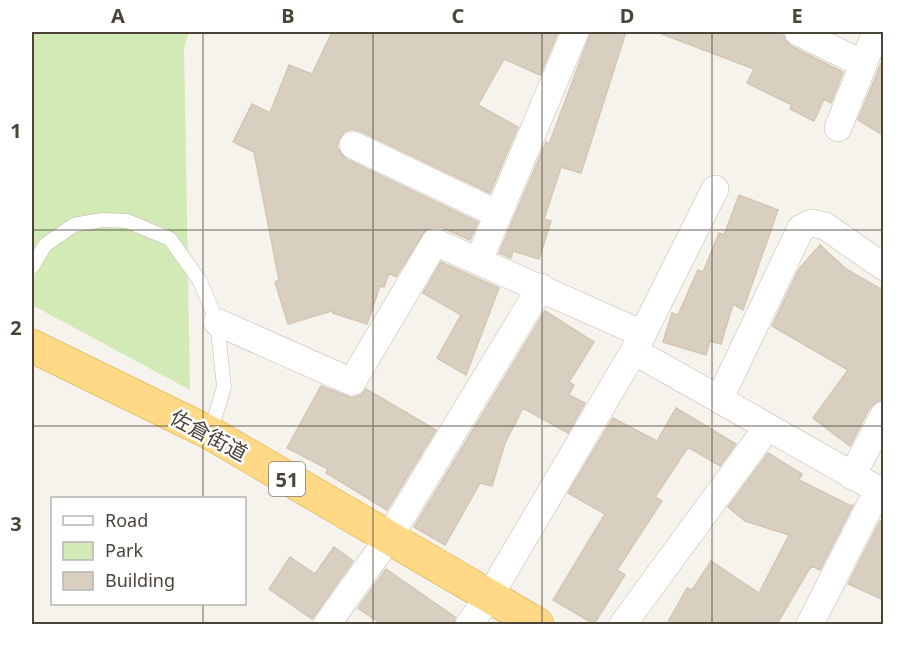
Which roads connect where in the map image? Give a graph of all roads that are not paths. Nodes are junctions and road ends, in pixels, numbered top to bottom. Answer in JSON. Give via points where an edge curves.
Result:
{"nodes":[{"id":1,"x":575,"y":32,"type":"edge"},
{"id":2,"x":798,"y":32,"type":"edge"},
{"id":3,"x":876,"y":32,"type":"edge"},
{"id":4,"x":863,"y":64,"type":"junction"},
{"id":5,"x":838,"y":128,"type":"dead end"},
{"id":6,"x":353,"y":145,"type":"dead end"},
{"id":7,"x":715,"y":189,"type":"dead end"},
{"id":8,"x":498,"y":214,"type":"junction"},
{"id":9,"x":479,"y":260,"type":"junction"},
{"id":10,"x":32,"y":267,"type":"edge"},
{"id":11,"x":884,"y":267,"type":"edge"},
{"id":12,"x":541,"y":287,"type":"junction"},
{"id":13,"x":217,"y":322,"type":"junction"},
{"id":14,"x":638,"y":343,"type":"junction"},
{"id":15,"x":32,"y":346,"type":"edge"},
{"id":16,"x":720,"y":398,"type":"junction"},
{"id":17,"x":884,"y":416,"type":"edge"},
{"id":18,"x":767,"y":428,"type":"junction"},
{"id":19,"x":210,"y":433,"type":"junction"},
{"id":20,"x":852,"y":476,"type":"junction"},
{"id":21,"x":881,"y":492,"type":"edge"},
{"id":22,"x":388,"y":539,"type":"junction"},
{"id":23,"x":489,"y":597,"type":"junction"},
{"id":24,"x":327,"y":624,"type":"edge"},
{"id":25,"x":469,"y":624,"type":"edge"},
{"id":26,"x":537,"y":624,"type":"edge"},
{"id":27,"x":623,"y":624,"type":"edge"},
{"id":28,"x":810,"y":624,"type":"edge"}],
"edges":[{"from":1,"to":8,"type":"street"},
{"from":2,"to":4,"type":"street"},
{"from":3,"to":4,"type":"street"},
{"from":4,"to":5,"type":"street"},
{"from":6,"to":8,"type":"street"},
{"from":7,"to":14,"type":"street"},
{"from":8,"to":9,"type":"street"},
{"from":9,"to":12,"type":"street"},
{"from":9,"to":13,"type":"street","via":[[435,242],[352,382]]},
{"from":10,"to":13,"type":"lane","via":[[45,245],[74,225],[128,221],[170,239],[200,281]]},
{"from":11,"to":16,"type":"street","via":[[825,226],[812,223],[801,228]]},
{"from":12,"to":14,"type":"street"},
{"from":12,"to":22,"type":"street"},
{"from":13,"to":19,"type":"lane","via":[[224,387]]},
{"from":14,"to":16,"type":"street"},
{"from":14,"to":23,"type":"street"},
{"from":15,"to":19,"type":"highway","name":"佐倉街道","number":"51"},
{"from":16,"to":18,"type":"street"},
{"from":17,"to":20,"type":"street"},
{"from":18,"to":20,"type":"street"},
{"from":18,"to":27,"type":"street"},
{"from":19,"to":22,"type":"highway","name":"佐倉街道","number":"51"},
{"from":20,"to":21,"type":"street"},
{"from":21,"to":28,"type":"street"},
{"from":22,"to":23,"type":"highway","name":"佐倉街道","number":"51"},
{"from":22,"to":24,"type":"street"},
{"from":23,"to":25,"type":"street"},
{"from":23,"to":26,"type":"highway","name":"佐倉街道","number":"51"}]}
